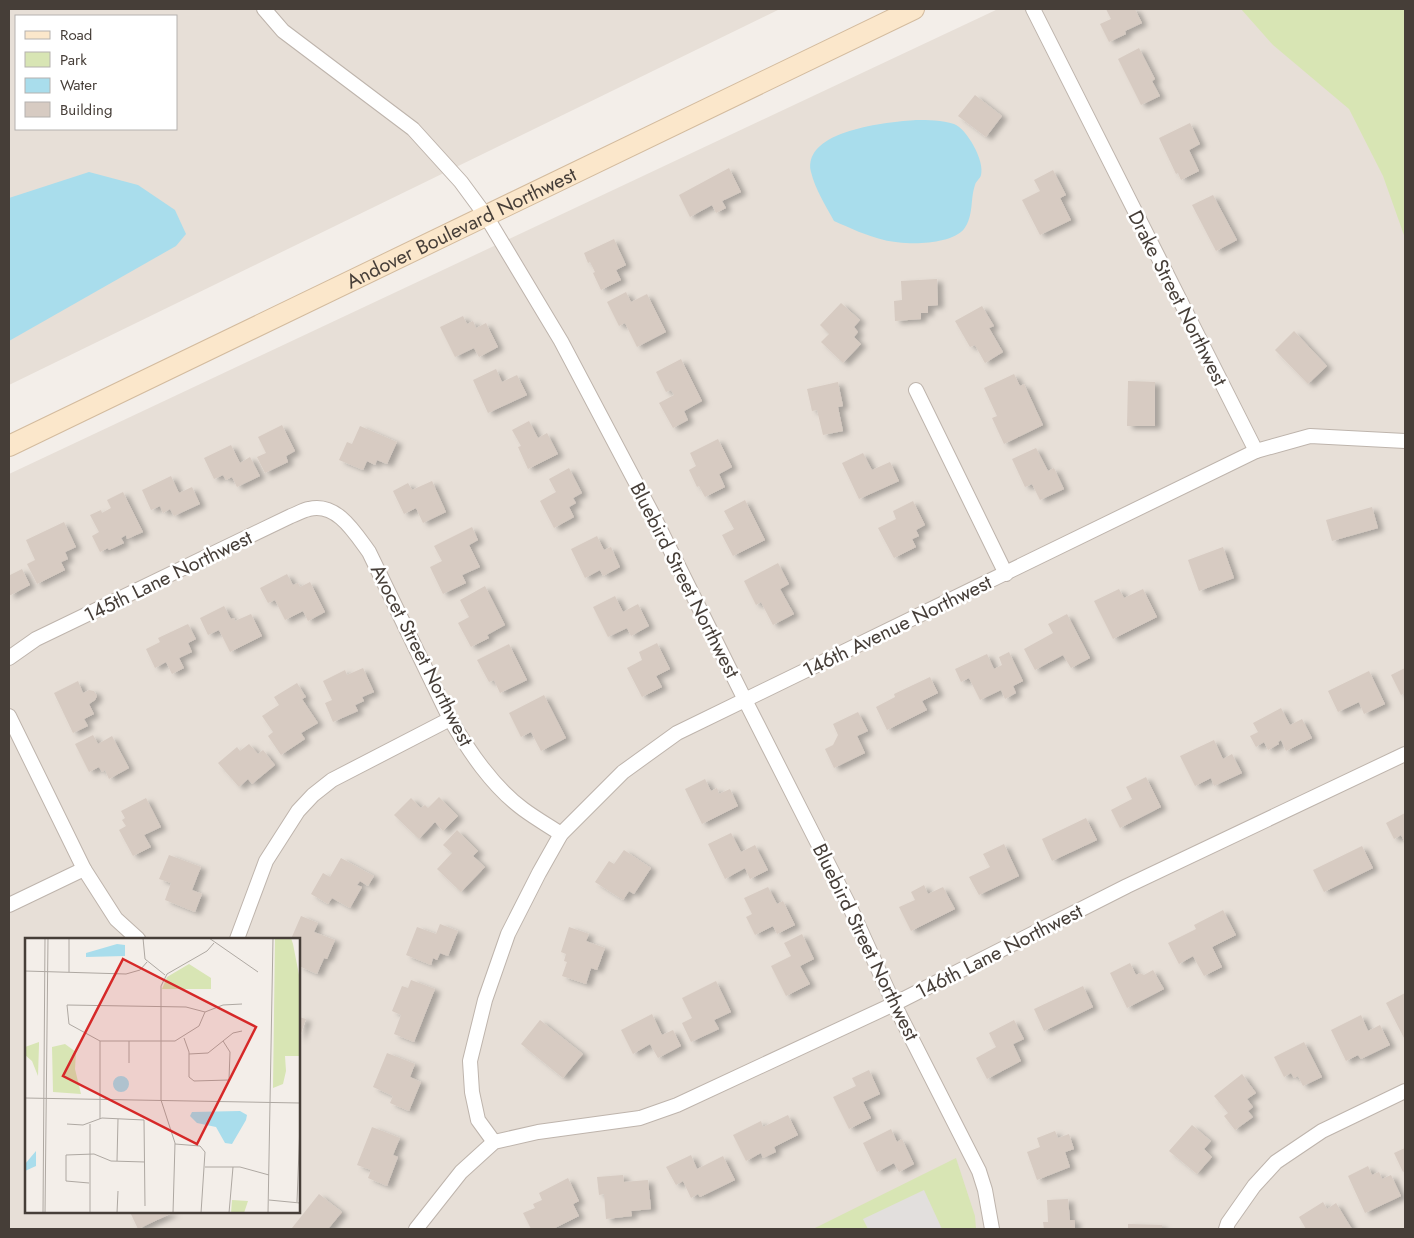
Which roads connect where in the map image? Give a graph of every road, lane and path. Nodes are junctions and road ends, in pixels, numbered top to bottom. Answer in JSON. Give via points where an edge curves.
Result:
{"nodes":[{"id":1,"x":264,"y":9,"type":"edge"},
{"id":2,"x":914,"y":9,"type":"edge"},
{"id":3,"x":1033,"y":9,"type":"edge"},
{"id":4,"x":486,"y":216,"type":"junction"},
{"id":5,"x":916,"y":390,"type":"dead end"},
{"id":6,"x":1405,"y":441,"type":"edge"},
{"id":7,"x":9,"y":446,"type":"edge"},
{"id":8,"x":1256,"y":451,"type":"junction"},
{"id":9,"x":332,"y":510,"type":"joint"},
{"id":10,"x":1006,"y":574,"type":"junction"},
{"id":11,"x":9,"y":658,"type":"edge"},
{"id":12,"x":745,"y":700,"type":"junction"},
{"id":13,"x":9,"y":716,"type":"edge"},
{"id":14,"x":450,"y":719,"type":"junction"},
{"id":15,"x":1405,"y":754,"type":"edge"},
{"id":16,"x":561,"y":834,"type":"junction"},
{"id":17,"x":84,"y":869,"type":"junction"},
{"id":18,"x":9,"y":905,"type":"edge"},
{"id":19,"x":137,"y":938,"type":"edge"},
{"id":20,"x":238,"y":938,"type":"edge"},
{"id":21,"x":894,"y":1004,"type":"junction"},
{"id":22,"x":1405,"y":1092,"type":"edge"},
{"id":23,"x":494,"y":1142,"type":"junction"},
{"id":24,"x":416,"y":1229,"type":"edge"},
{"id":25,"x":992,"y":1229,"type":"edge"},
{"id":26,"x":1226,"y":1229,"type":"edge"}],
"edges":[{"from":1,"to":4,"type":"street","name":"Bluebird Street Northwest","via":[[283,30],[413,128]]},
{"from":2,"to":4,"type":"street","name":"Andover Boulevard Northwest"},
{"from":3,"to":8,"type":"street","name":"Drake Street Northwest"},
{"from":4,"to":7,"type":"street","name":"Andover Boulevard Northwest"},
{"from":4,"to":12,"type":"street","name":"Bluebird Street Northwest","via":[[565,350]]},
{"from":5,"to":10,"type":"street"},
{"from":6,"to":8,"type":"street","via":[[1310,436]]},
{"from":8,"to":10,"type":"street","name":"146th Avenue Northwest"},
{"from":9,"to":11,"type":"street","name":"145th Lane Northwest","via":[[311,508],[291,516],[36,639]]},
{"from":9,"to":14,"type":"street","name":"Avocet Street Northwest","via":[[369,552]]},
{"from":10,"to":12,"type":"street","name":"146th Avenue Northwest"},
{"from":12,"to":16,"type":"street","name":"146th Avenue Northwest","via":[[677,733],[623,772]]},
{"from":12,"to":21,"type":"street","name":"Bluebird Street Northwest","via":[[849,905]]},
{"from":13,"to":17,"type":"street"},
{"from":14,"to":16,"type":"street","name":"Avocet Street Northwest","via":[[494,782],[522,808]]},
{"from":14,"to":20,"type":"street","via":[[332,780],[312,795],[266,861]]},
{"from":15,"to":21,"type":"street","name":"146th Lane Northwest","via":[[1127,886]]},
{"from":16,"to":23,"type":"street","name":"146th Avenue Northwest","via":[[508,934],[484,1000],[470,1061],[478,1120]]},
{"from":17,"to":18,"type":"street"},
{"from":17,"to":19,"type":"street","via":[[116,919]]},
{"from":21,"to":23,"type":"street","name":"146th Lane Northwest","via":[[677,1106],[640,1118],[538,1132]]},
{"from":21,"to":25,"type":"street","name":"Bluebird Street Northwest","via":[[979,1171]]},
{"from":22,"to":26,"type":"street","via":[[1322,1130],[1276,1162],[1254,1186]]},
{"from":23,"to":24,"type":"street","name":"146th Lane Northwest","via":[[461,1172]]}]}
